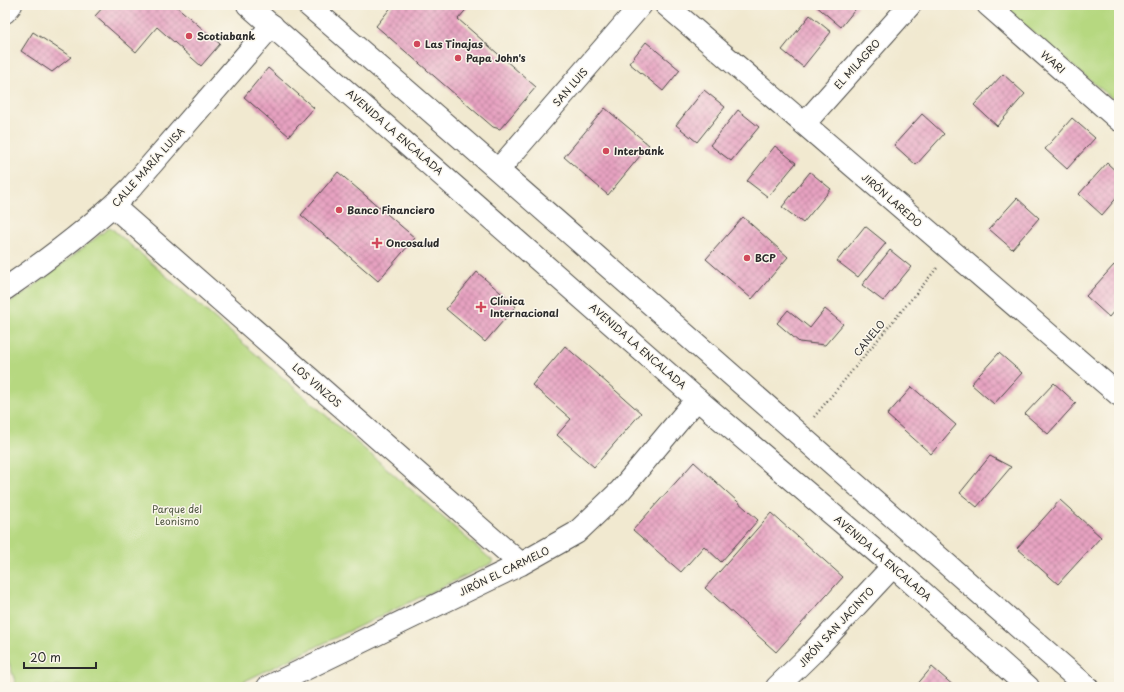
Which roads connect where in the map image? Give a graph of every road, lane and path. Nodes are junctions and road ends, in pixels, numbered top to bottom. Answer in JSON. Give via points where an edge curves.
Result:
{"nodes":[{"id":1,"x":11,"y":5,"type":"edge"},
{"id":2,"x":248,"y":5,"type":"edge"},
{"id":3,"x":308,"y":5,"type":"edge"},
{"id":4,"x":640,"y":5,"type":"edge"},
{"id":5,"x":666,"y":5,"type":"edge"},
{"id":6,"x":910,"y":5,"type":"edge"},
{"id":7,"x":988,"y":5,"type":"edge"},
{"id":8,"x":5,"y":12,"type":"edge"},
{"id":9,"x":272,"y":25,"type":"junction"},
{"id":10,"x":1119,"y":120,"type":"edge"},
{"id":11,"x":804,"y":124,"type":"junction"},
{"id":12,"x":499,"y":169,"type":"junction"},
{"id":13,"x":113,"y":206,"type":"junction"},
{"id":14,"x":951,"y":251,"type":"junction"},
{"id":15,"x":5,"y":289,"type":"edge"},
{"id":16,"x":1119,"y":395,"type":"edge"},
{"id":17,"x":697,"y":399,"type":"junction"},
{"id":18,"x":799,"y":436,"type":"junction"},
{"id":19,"x":521,"y":564,"type":"junction"},
{"id":20,"x":893,"y":566,"type":"junction"},
{"id":21,"x":268,"y":687,"type":"edge"},
{"id":22,"x":777,"y":687,"type":"edge"},
{"id":23,"x":1028,"y":687,"type":"edge"},
{"id":24,"x":1087,"y":687,"type":"edge"}],
"edges":[{"from":1,"to":8,"type":"street"},
{"from":2,"to":9,"type":"street","name":"AVENIDA LA ENCALADA"},
{"from":3,"to":12,"type":"street"},
{"from":4,"to":12,"type":"street","name":"SAN LUIS"},
{"from":5,"to":11,"type":"street","name":"JIRÓN LAREDO"},
{"from":6,"to":11,"type":"street","name":"EL MILAGRO"},
{"from":7,"to":10,"type":"street","name":"WARI"},
{"from":9,"to":13,"type":"street","name":"CALLE MARÍA LUISA"},
{"from":9,"to":17,"type":"street","name":"AVENIDA LA ENCALADA"},
{"from":11,"to":14,"type":"street","name":"JIRÓN LAREDO"},
{"from":12,"to":18,"type":"street"},
{"from":13,"to":15,"type":"street","name":"CALLE MARÍA LUISA","via":[[48,260]]},
{"from":13,"to":19,"type":"street","name":"LOS VINZOS"},
{"from":14,"to":16,"type":"street","name":"JIRÓN LAREDO"},
{"from":14,"to":18,"type":"path","name":"CANELO"},
{"from":17,"to":19,"type":"street","name":"JIRÓN EL CARMELO","via":[[599,513],[576,533]]},
{"from":17,"to":20,"type":"street","name":"AVENIDA LA ENCALADA"},
{"from":18,"to":24,"type":"street"},
{"from":19,"to":21,"type":"street","name":"JIRÓN EL CARMELO"},
{"from":20,"to":22,"type":"street","name":"JIRÓN SAN JACINTO"},
{"from":20,"to":23,"type":"street","name":"AVENIDA LA ENCALADA"}]}
